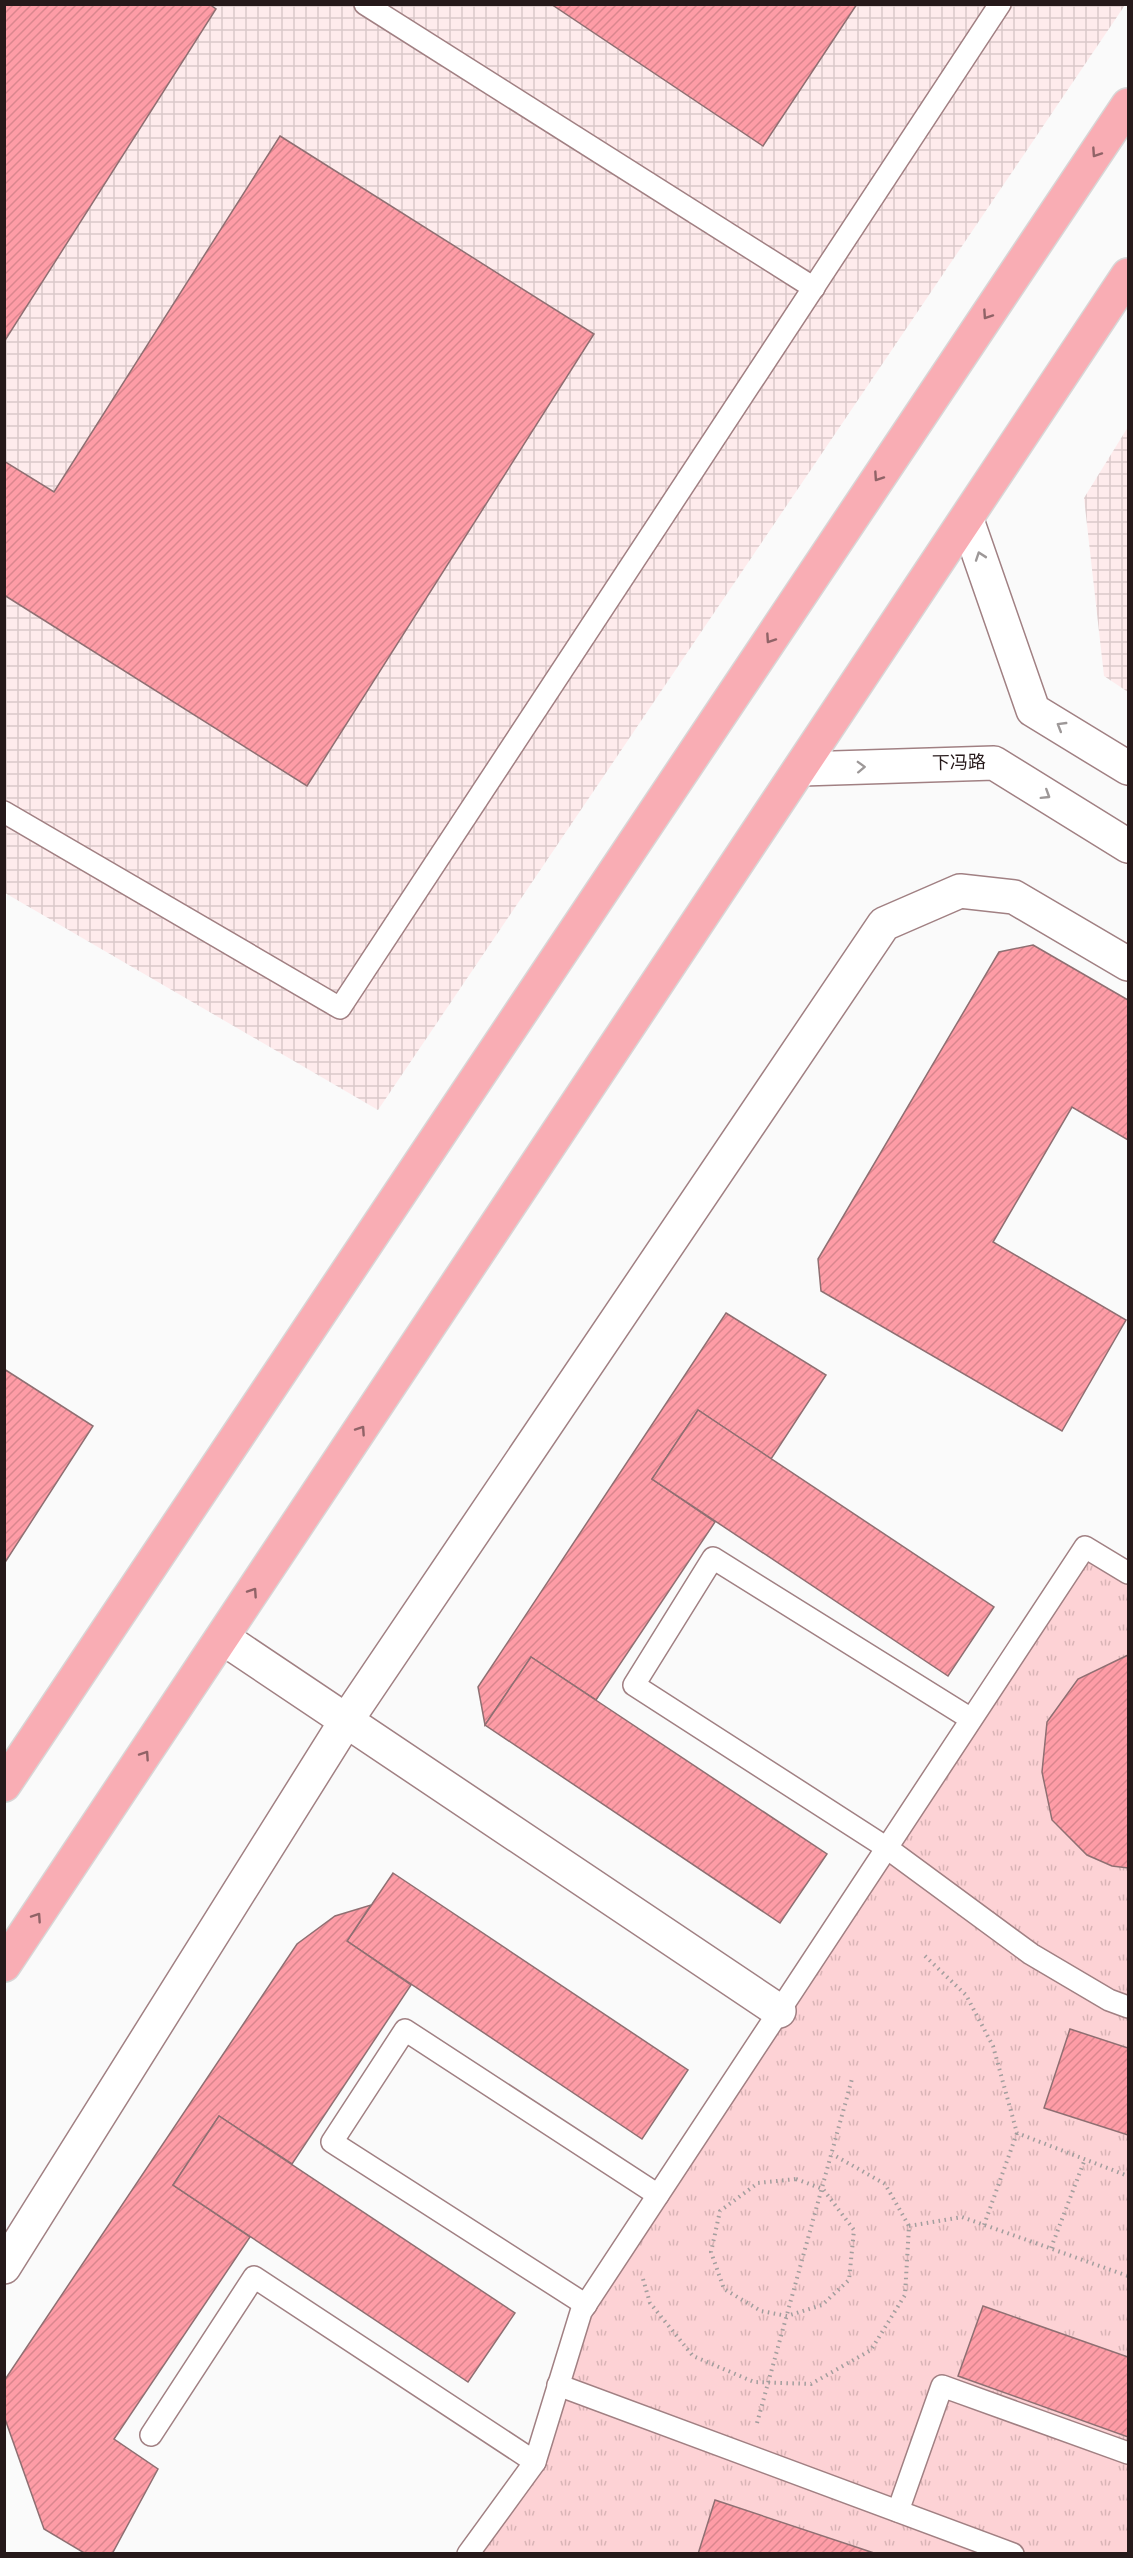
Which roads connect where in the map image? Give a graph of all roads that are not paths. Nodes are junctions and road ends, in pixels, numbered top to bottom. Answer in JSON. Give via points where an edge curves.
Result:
{"nodes":[{"id":1,"x":365,"y":4,"type":"edge"},
{"id":2,"x":1000,"y":4,"type":"edge"},
{"id":3,"x":1128,"y":105,"type":"edge"},
{"id":4,"x":1128,"y":276,"type":"edge"},
{"id":5,"x":814,"y":288,"type":"junction"},
{"id":6,"x":967,"y":520,"type":"junction"},
{"id":7,"x":1128,"y":768,"type":"edge"},
{"id":8,"x":802,"y":769,"type":"junction"},
{"id":9,"x":4,"y":812,"type":"edge"},
{"id":10,"x":1128,"y":846,"type":"edge"},
{"id":11,"x":1128,"y":964,"type":"edge"},
{"id":12,"x":1128,"y":1573,"type":"edge"},
{"id":13,"x":223,"y":1638,"type":"junction"},
{"id":14,"x":971,"y":1719,"type":"junction"},
{"id":15,"x":346,"y":1721,"type":"junction"},
{"id":16,"x":4,"y":1785,"type":"edge"},
{"id":17,"x":887,"y":1848,"type":"junction"},
{"id":18,"x":4,"y":1965,"type":"edge"},
{"id":19,"x":1128,"y":2007,"type":"edge"},
{"id":20,"x":779,"y":2011,"type":"junction"},
{"id":21,"x":658,"y":2195,"type":"junction"},
{"id":22,"x":4,"y":2267,"type":"edge"},
{"id":23,"x":585,"y":2305,"type":"junction"},
{"id":24,"x":558,"y":2385,"type":"junction"},
{"id":25,"x":151,"y":2435,"type":"dead end"},
{"id":26,"x":1128,"y":2452,"type":"edge"},
{"id":27,"x":536,"y":2462,"type":"junction"},
{"id":28,"x":898,"y":2511,"type":"junction"},
{"id":29,"x":468,"y":2553,"type":"edge"},
{"id":30,"x":1013,"y":2553,"type":"edge"}],
"edges":[{"from":1,"to":5,"type":"lane"},
{"from":2,"to":5,"type":"lane"},
{"from":3,"to":16,"type":"highway","one_way":true},
{"from":4,"to":6,"type":"highway"},
{"from":5,"to":9,"type":"lane","via":[[340,1008]]},
{"from":7,"to":6,"type":"street","one_way":true,"via":[[1033,710]]},
{"from":6,"to":8,"type":"highway"},
{"from":8,"to":10,"type":"street","name":"下冯路","one_way":true,"via":[[994,762]]},
{"from":13,"to":8,"type":"highway","one_way":true},
{"from":11,"to":15,"type":"street","via":[[1014,897],[960,891],[884,924]]},
{"from":12,"to":14,"type":"lane","via":[[1085,1547]]},
{"from":13,"to":15,"type":"street"},
{"from":18,"to":13,"type":"highway","one_way":true},
{"from":14,"to":17,"type":"lane"},
{"from":14,"to":17,"type":"lane","via":[[713,1558],[634,1685]]},
{"from":15,"to":20,"type":"street"},
{"from":15,"to":22,"type":"street"},
{"from":17,"to":19,"type":"lane","via":[[1031,1954]]},
{"from":17,"to":20,"type":"lane"},
{"from":20,"to":21,"type":"lane"},
{"from":21,"to":23,"type":"lane"},
{"from":21,"to":23,"type":"lane","via":[[405,2030],[332,2142]]},
{"from":23,"to":24,"type":"lane"},
{"from":24,"to":27,"type":"lane"},
{"from":24,"to":28,"type":"lane"},
{"from":25,"to":27,"type":"lane","via":[[254,2277]]},
{"from":26,"to":28,"type":"lane","via":[[942,2386]]},
{"from":27,"to":29,"type":"lane"},
{"from":28,"to":30,"type":"lane"}]}
